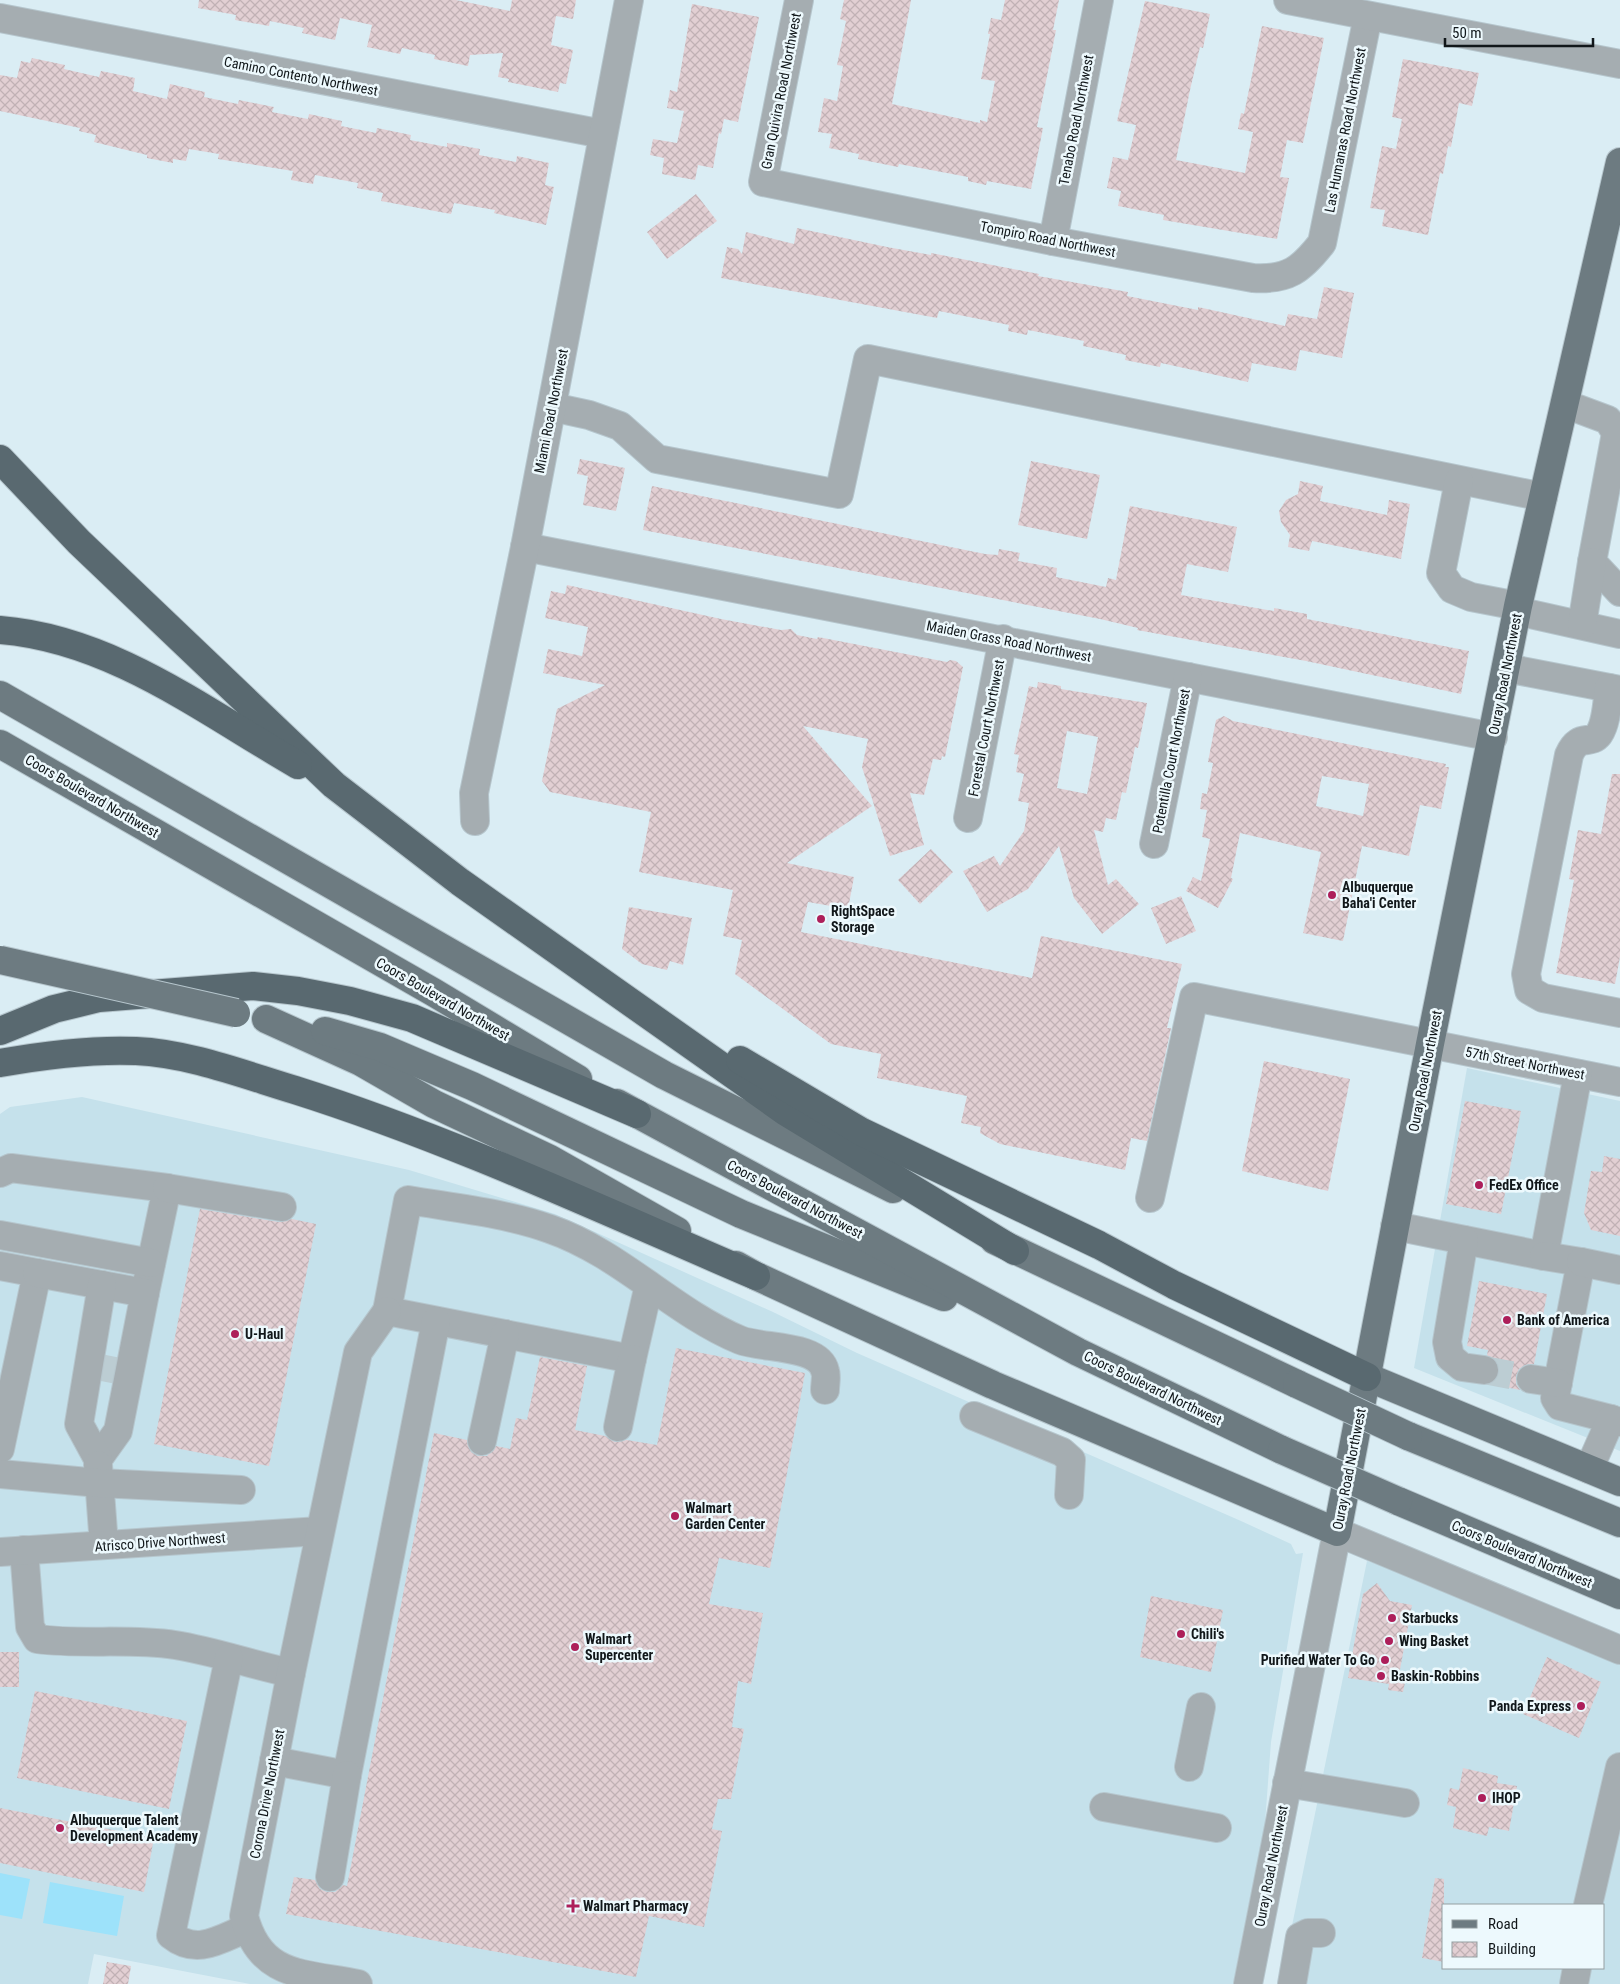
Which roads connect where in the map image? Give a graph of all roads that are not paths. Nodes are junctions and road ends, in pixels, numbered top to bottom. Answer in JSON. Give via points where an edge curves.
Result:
{"nodes":[{"id":1,"x":629,"y":0,"type":"edge"},
{"id":2,"x":799,"y":0,"type":"edge"},
{"id":3,"x":1099,"y":0,"type":"edge"},
{"id":4,"x":1288,"y":0,"type":"edge"},
{"id":5,"x":1368,"y":16,"type":"junction"},
{"id":6,"x":0,"y":18,"type":"edge"},
{"id":7,"x":1620,"y":64,"type":"edge"},
{"id":8,"x":603,"y":134,"type":"junction"},
{"id":9,"x":1619,"y":167,"type":"edge"},
{"id":10,"x":764,"y":182,"type":"joint"},
{"id":11,"x":1053,"y":241,"type":"junction"},
{"id":12,"x":1322,"y":244,"type":"joint"},
{"id":13,"x":1564,"y":404,"type":"junction"},
{"id":14,"x":552,"y":407,"type":"junction"},
{"id":15,"x":0,"y":459,"type":"edge"},
{"id":16,"x":1460,"y":481,"type":"junction"},
{"id":17,"x":1543,"y":498,"type":"junction"},
{"id":18,"x":525,"y":546,"type":"junction"},
{"id":19,"x":1592,"y":562,"type":"junction"},
{"id":20,"x":1620,"y":592,"type":"edge"},
{"id":21,"x":1518,"y":609,"type":"junction"},
{"id":22,"x":1582,"y":626,"type":"junction"},
{"id":23,"x":0,"y":630,"type":"edge"},
{"id":24,"x":1620,"y":634,"type":"edge"},
{"id":25,"x":1003,"y":639,"type":"junction"},
{"id":26,"x":1506,"y":668,"type":"junction"},
{"id":27,"x":1188,"y":678,"type":"junction"},
{"id":28,"x":1615,"y":689,"type":"edge"},
{"id":29,"x":0,"y":695,"type":"edge"},
{"id":30,"x":1493,"y":737,"type":"junction"},
{"id":31,"x":0,"y":744,"type":"edge"},
{"id":32,"x":334,"y":785,"type":"junction"},
{"id":33,"x":968,"y":818,"type":"dead end"},
{"id":34,"x":475,"y":821,"type":"dead end"},
{"id":35,"x":1154,"y":844,"type":"dead end"},
{"id":36,"x":0,"y":960,"type":"edge"},
{"id":37,"x":1620,"y":1013,"type":"edge"},
{"id":38,"x":266,"y":1019,"type":"junction"},
{"id":39,"x":0,"y":1031,"type":"edge"},
{"id":40,"x":677,"y":1036,"type":"junction"},
{"id":41,"x":1430,"y":1044,"type":"junction"},
{"id":42,"x":0,"y":1063,"type":"edge"},
{"id":43,"x":1578,"y":1074,"type":"junction"},
{"id":44,"x":1620,"y":1082,"type":"edge"},
{"id":45,"x":637,"y":1114,"type":"junction"},
{"id":46,"x":0,"y":1173,"type":"edge"},
{"id":47,"x":167,"y":1188,"type":"junction"},
{"id":48,"x":1150,"y":1198,"type":"dead end"},
{"id":49,"x":282,"y":1207,"type":"dead end"},
{"id":50,"x":1395,"y":1226,"type":"junction"},
{"id":51,"x":0,"y":1235,"type":"edge"},
{"id":52,"x":1464,"y":1240,"type":"junction"},
{"id":53,"x":1015,"y":1251,"type":"junction"},
{"id":54,"x":1544,"y":1256,"type":"junction"},
{"id":55,"x":1581,"y":1262,"type":"junction"},
{"id":56,"x":151,"y":1263,"type":"junction"},
{"id":57,"x":0,"y":1266,"type":"edge"},
{"id":58,"x":1620,"y":1270,"type":"edge"},
{"id":59,"x":37,"y":1273,"type":"junction"},
{"id":60,"x":756,"y":1276,"type":"junction"},
{"id":61,"x":649,"y":1285,"type":"junction"},
{"id":62,"x":110,"y":1287,"type":"junction"},
{"id":63,"x":145,"y":1293,"type":"junction"},
{"id":64,"x":387,"y":1311,"type":"junction"},
{"id":65,"x":436,"y":1321,"type":"junction"},
{"id":66,"x":505,"y":1334,"type":"junction"},
{"id":67,"x":1078,"y":1352,"type":"junction"},
{"id":68,"x":632,"y":1359,"type":"junction"},
{"id":69,"x":1484,"y":1370,"type":"tunnel mouth"},
{"id":70,"x":1367,"y":1377,"type":"junction"},
{"id":71,"x":1531,"y":1378,"type":"tunnel mouth"},
{"id":72,"x":1558,"y":1384,"type":"junction"},
{"id":73,"x":825,"y":1390,"type":"dead end"},
{"id":74,"x":974,"y":1416,"type":"dead end"},
{"id":75,"x":1615,"y":1420,"type":"edge"},
{"id":76,"x":618,"y":1427,"type":"dead end"},
{"id":77,"x":482,"y":1441,"type":"dead end"},
{"id":78,"x":0,"y":1449,"type":"edge"},
{"id":79,"x":1589,"y":1468,"type":"junction"},
{"id":80,"x":98,"y":1471,"type":"junction"},
{"id":81,"x":0,"y":1474,"type":"edge"},
{"id":82,"x":1620,"y":1482,"type":"edge"},
{"id":83,"x":240,"y":1490,"type":"dead end"},
{"id":84,"x":1069,"y":1496,"type":"dead end"},
{"id":85,"x":1620,"y":1523,"type":"edge"},
{"id":86,"x":320,"y":1531,"type":"junction"},
{"id":87,"x":1337,"y":1532,"type":"junction"},
{"id":88,"x":104,"y":1545,"type":"junction"},
{"id":89,"x":12,"y":1551,"type":"edge"},
{"id":90,"x":1620,"y":1595,"type":"edge"},
{"id":91,"x":1620,"y":1650,"type":"edge"},
{"id":92,"x":229,"y":1658,"type":"junction"},
{"id":93,"x":291,"y":1673,"type":"junction"},
{"id":94,"x":1201,"y":1707,"type":"dead end"},
{"id":95,"x":274,"y":1761,"type":"junction"},
{"id":96,"x":1189,"y":1767,"type":"dead end"},
{"id":97,"x":1619,"y":1772,"type":"edge"},
{"id":98,"x":347,"y":1775,"type":"junction"},
{"id":99,"x":1287,"y":1783,"type":"junction"},
{"id":100,"x":1405,"y":1803,"type":"dead end"},
{"id":101,"x":1104,"y":1808,"type":"dead end"},
{"id":102,"x":1217,"y":1828,"type":"dead end"},
{"id":103,"x":330,"y":1877,"type":"dead end"},
{"id":104,"x":1588,"y":1904,"type":"edge"},
{"id":105,"x":247,"y":1928,"type":"junction"},
{"id":106,"x":1321,"y":1933,"type":"dead end"},
{"id":107,"x":1576,"y":1969,"type":"edge"},
{"id":108,"x":358,"y":1984,"type":"edge"},
{"id":109,"x":1248,"y":1984,"type":"edge"},
{"id":110,"x":1292,"y":1984,"type":"edge"},
{"id":111,"x":1574,"y":1984,"type":"edge"}],
"edges":[{"from":1,"to":8,"type":"street","name":"Miami Road Northwest"},
{"from":2,"to":10,"type":"street","name":"Gran Quivira Road Northwest"},
{"from":3,"to":11,"type":"street","name":"Tenabo Road Northwest"},
{"from":4,"to":5,"type":"street"},
{"from":5,"to":7,"type":"street"},
{"from":5,"to":12,"type":"street","name":"Las Humanas Road Northwest"},
{"from":6,"to":8,"type":"street","name":"Camino Contento Northwest"},
{"from":8,"to":14,"type":"street","name":"Miami Road Northwest"},
{"from":9,"to":13,"type":"main road","name":"Ouray Road Northwest"},
{"from":10,"to":11,"type":"street","name":"Tompiro Road Northwest"},
{"from":11,"to":12,"type":"street","name":"Tompiro Road Northwest","via":[[1270,279],[1291,274],[1307,262]]},
{"from":13,"to":17,"type":"main road","name":"Ouray Road Northwest"},
{"from":13,"to":19,"type":"street","via":[[1608,420],[1616,433]]},
{"from":14,"to":16,"type":"street","via":[[620,426],[657,459],[839,494],[868,359]]},
{"from":14,"to":18,"type":"street","name":"Miami Road Northwest"},
{"from":15,"to":32,"type":"highway","via":[[78,542]]},
{"from":16,"to":17,"type":"street"},
{"from":16,"to":21,"type":"street","via":[[1441,573],[1452,589]]},
{"from":17,"to":21,"type":"main road","name":"Ouray Road Northwest"},
{"from":18,"to":25,"type":"street","name":"Maiden Grass Road Northwest"},
{"from":18,"to":34,"type":"street","name":"Miami Road Northwest","via":[[474,793]]},
{"from":19,"to":20,"type":"street"},
{"from":19,"to":22,"type":"street"},
{"from":21,"to":22,"type":"street"},
{"from":21,"to":26,"type":"main road","name":"Ouray Road Northwest"},
{"from":22,"to":24,"type":"street"},
{"from":23,"to":32,"type":"highway","via":[[97,653],[141,672]]},
{"from":25,"to":27,"type":"street","name":"Maiden Grass Road Northwest"},
{"from":25,"to":33,"type":"street","name":"Forestal Court Northwest"},
{"from":26,"to":28,"type":"street"},
{"from":26,"to":30,"type":"main road","name":"Ouray Road Northwest"},
{"from":27,"to":30,"type":"street","name":"Maiden Grass Road Northwest"},
{"from":27,"to":35,"type":"street","name":"Potentilla Court Northwest"},
{"from":28,"to":37,"type":"street","via":[[1598,736],[1573,745],[1569,755],[1526,974],[1529,990],[1543,998]]},
{"from":29,"to":53,"type":"main road","via":[[664,1075]]},
{"from":30,"to":41,"type":"main road","name":"Ouray Road Northwest"},
{"from":31,"to":45,"type":"main road","name":"Coors Boulevard Northwest","via":[[433,992]]},
{"from":32,"to":40,"type":"highway","via":[[460,882]]},
{"from":36,"to":38,"type":"main road","bridge":true},
{"from":38,"to":60,"type":"main road","via":[[361,1062],[434,1104],[550,1159]]},
{"from":38,"to":67,"type":"main road","via":[[337,1033],[380,1047],[472,1086],[741,1214]]},
{"from":39,"to":45,"type":"highway","via":[[54,1009],[99,998],[253,986],[298,991],[412,1018]]},
{"from":40,"to":53,"type":"highway","via":[[786,1112]]},
{"from":40,"to":70,"type":"highway","via":[[717,1046],[862,1132]]},
{"from":41,"to":43,"type":"street","name":"57th Street Northwest"},
{"from":41,"to":48,"type":"street","name":"57th Street Northwest","via":[[1359,1027],[1194,997]]},
{"from":41,"to":50,"type":"main road","name":"Ouray Road Northwest"},
{"from":42,"to":60,"type":"highway","via":[[57,1053],[136,1051],[211,1064],[425,1135]]},
{"from":43,"to":44,"type":"street","name":"57th Street Northwest"},
{"from":43,"to":54,"type":"street"},
{"from":45,"to":67,"type":"main road","name":"Coors Boulevard Northwest"},
{"from":46,"to":47,"type":"street","via":[[11,1168]]},
{"from":47,"to":49,"type":"street"},
{"from":47,"to":56,"type":"street"},
{"from":50,"to":52,"type":"street"},
{"from":50,"to":70,"type":"main road","name":"Ouray Road Northwest"},
{"from":51,"to":56,"type":"street"},
{"from":52,"to":54,"type":"street"},
{"from":52,"to":69,"type":"street","via":[[1447,1342],[1450,1357],[1462,1366]]},
{"from":53,"to":85,"type":"main road","bridge":true,"via":[[1408,1436]]},
{"from":54,"to":55,"type":"street"},
{"from":55,"to":58,"type":"street"},
{"from":55,"to":72,"type":"street"},
{"from":56,"to":63,"type":"street"},
{"from":57,"to":59,"type":"street"},
{"from":59,"to":62,"type":"street"},
{"from":59,"to":78,"type":"street"},
{"from":60,"to":87,"type":"main road","via":[[993,1385]]},
{"from":61,"to":64,"type":"street","via":[[597,1252],[552,1230],[519,1220],[408,1200]]},
{"from":61,"to":68,"type":"street"},
{"from":61,"to":73,"type":"street","via":[[741,1340],[804,1352],[820,1360],[826,1371]]},
{"from":62,"to":63,"type":"street"},
{"from":62,"to":80,"type":"street","via":[[98,1404]]},
{"from":62,"to":80,"type":"street","via":[[79,1424]]},
{"from":63,"to":80,"type":"street","via":[[118,1431]]},
{"from":64,"to":65,"type":"street"},
{"from":64,"to":86,"type":"street","name":"Corona Drive Northwest","via":[[358,1352]]},
{"from":65,"to":66,"type":"street"},
{"from":65,"to":98,"type":"street"},
{"from":66,"to":68,"type":"street"},
{"from":66,"to":77,"type":"street"},
{"from":67,"to":90,"type":"main road","name":"Coors Boulevard Northwest","bridge":true,"via":[[1282,1450]]},
{"from":68,"to":76,"type":"street"},
{"from":70,"to":79,"type":"main road"},
{"from":70,"to":87,"type":"main road","name":"Ouray Road Northwest"},
{"from":71,"to":72,"type":"street"},
{"from":72,"to":75,"type":"street","via":[[1555,1398],[1560,1406]]},
{"from":74,"to":84,"type":"street","via":[[1062,1452],[1071,1460]]},
{"from":75,"to":79,"type":"street"},
{"from":79,"to":82,"type":"main road"},
{"from":80,"to":81,"type":"street"},
{"from":80,"to":83,"type":"street"},
{"from":80,"to":88,"type":"street"},
{"from":86,"to":88,"type":"street","name":"Atrisco Drive Northwest"},
{"from":86,"to":93,"type":"street","name":"Corona Drive Northwest"},
{"from":87,"to":91,"type":"street"},
{"from":87,"to":99,"type":"street","name":"Ouray Road Northwest"},
{"from":88,"to":89,"type":"street","name":"Atrisco Drive Northwest"},
{"from":89,"to":92,"type":"street","via":[[30,1627],[37,1639],[175,1645]]},
{"from":92,"to":93,"type":"street"},
{"from":92,"to":105,"type":"street","via":[[171,1935],[183,1944],[202,1946]]},
{"from":93,"to":95,"type":"street","name":"Corona Drive Northwest"},
{"from":94,"to":96,"type":"street"},
{"from":95,"to":98,"type":"street"},
{"from":95,"to":105,"type":"street","name":"Corona Drive Northwest","via":[[245,1902]]},
{"from":97,"to":104,"type":"street"},
{"from":98,"to":103,"type":"street"},
{"from":99,"to":100,"type":"street"},
{"from":99,"to":109,"type":"street","name":"Ouray Road Northwest"},
{"from":101,"to":102,"type":"street"},
{"from":105,"to":108,"type":"street","name":"Corona Drive Northwest","via":[[265,1958],[278,1966]]},
{"from":106,"to":110,"type":"street","via":[[1300,1937]]},
{"from":107,"to":111,"type":"street"}]}
